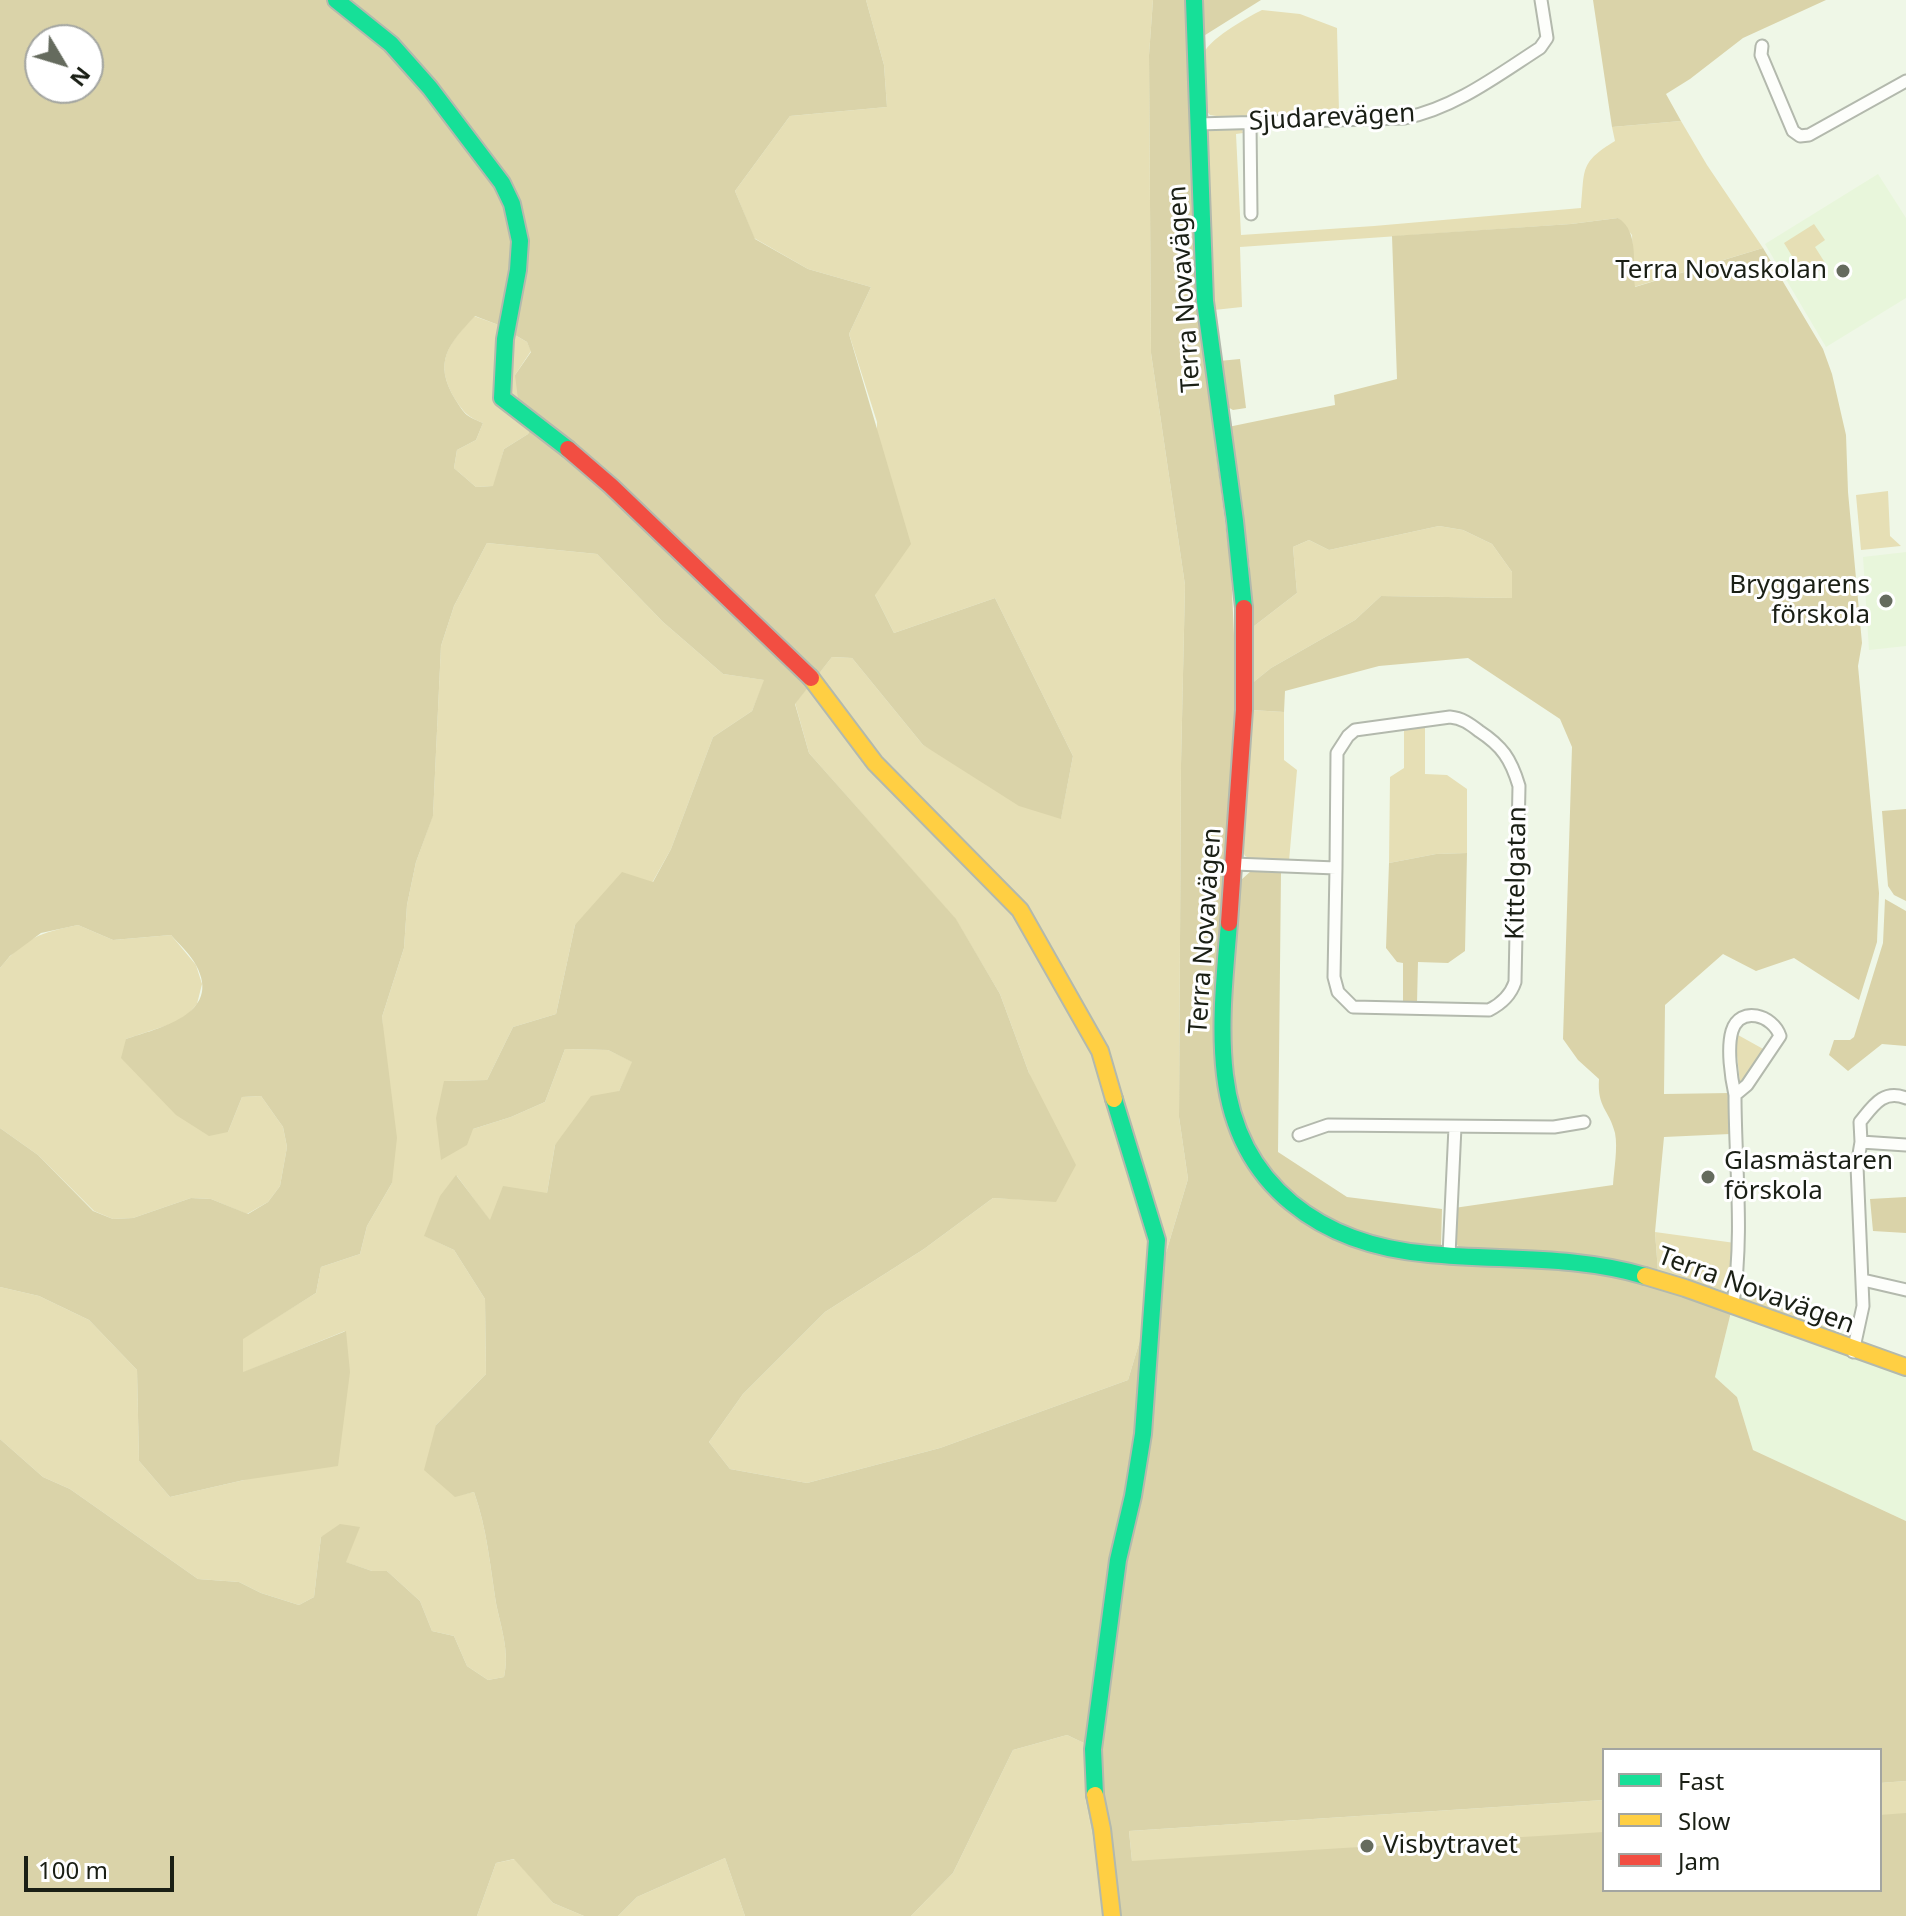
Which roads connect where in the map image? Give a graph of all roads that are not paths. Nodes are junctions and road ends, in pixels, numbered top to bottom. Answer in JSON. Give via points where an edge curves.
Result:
{"nodes":[{"id":1,"x":336,"y":0,"type":"edge"},
{"id":2,"x":1194,"y":0,"type":"edge"},
{"id":3,"x":1541,"y":0,"type":"edge"},
{"id":4,"x":1762,"y":46,"type":"dead end"},
{"id":5,"x":1906,"y":81,"type":"edge"},
{"id":6,"x":1250,"y":122,"type":"junction"},
{"id":7,"x":1198,"y":124,"type":"junction"},
{"id":8,"x":1251,"y":214,"type":"dead end"},
{"id":9,"x":1234,"y":864,"type":"junction"},
{"id":10,"x":1336,"y":868,"type":"junction"},
{"id":11,"x":1735,"y":1095,"type":"junction"},
{"id":12,"x":1906,"y":1098,"type":"edge"},
{"id":13,"x":1584,"y":1122,"type":"dead end"},
{"id":14,"x":1455,"y":1127,"type":"junction"},
{"id":15,"x":1299,"y":1135,"type":"dead end"},
{"id":16,"x":1861,"y":1142,"type":"junction"},
{"id":17,"x":1906,"y":1145,"type":"edge"},
{"id":18,"x":1449,"y":1255,"type":"junction"},
{"id":19,"x":1863,"y":1280,"type":"junction"},
{"id":20,"x":1906,"y":1290,"type":"edge"},
{"id":21,"x":1733,"y":1303,"type":"junction"},
{"id":22,"x":1853,"y":1352,"type":"junction"},
{"id":23,"x":1906,"y":1367,"type":"edge"},
{"id":24,"x":1112,"y":1916,"type":"edge"}],
"edges":[{"from":1,"to":24,"type":"street","via":[[391,44],[430,88],[512,204],[520,241],[502,398],[611,486],[820,686],[875,763],[1020,910],[1100,1051],[1157,1240],[1143,1434],[1118,1560],[1093,1749]]},
{"from":2,"to":7,"type":"street","name":"Terra Novavägen"},
{"from":3,"to":6,"type":"street","name":"Sjudarevägen","via":[[1547,38],[1540,48],[1433,112],[1405,118]]},
{"from":4,"to":5,"type":"street","via":[[1761,55],[1793,131],[1800,136]]},
{"from":6,"to":7,"type":"street","name":"Sjudarevägen"},
{"from":6,"to":8,"type":"street"},
{"from":7,"to":9,"type":"street","name":"Terra Novavägen","via":[[1207,326],[1245,629],[1245,725]]},
{"from":9,"to":10,"type":"street"},
{"from":9,"to":18,"type":"street","name":"Terra Novavägen","via":[[1222,1065],[1237,1131],[1282,1194],[1319,1224],[1374,1246]]},
{"from":10,"to":10,"type":"street","name":"Kittelgatan","via":[[1334,977],[1338,992],[1353,1007],[1479,1011],[1497,1006],[1513,989],[1519,786],[1498,743],[1450,717],[1355,730],[1337,753]]},
{"from":11,"to":11,"type":"street","via":[[1733,1027],[1740,1019],[1759,1015],[1774,1023],[1780,1036]]},
{"from":11,"to":21,"type":"street","via":[[1739,1192]]},
{"from":12,"to":16,"type":"street","via":[[1896,1094],[1878,1100],[1860,1122]]},
{"from":13,"to":14,"type":"street"},
{"from":14,"to":15,"type":"street","via":[[1328,1125]]},
{"from":14,"to":18,"type":"street"},
{"from":16,"to":17,"type":"street"},
{"from":16,"to":19,"type":"street","via":[[1857,1166]]},
{"from":18,"to":21,"type":"street","name":"Terra Novavägen","via":[[1576,1261]]},
{"from":19,"to":20,"type":"street"},
{"from":19,"to":22,"type":"street"},
{"from":21,"to":22,"type":"street","name":"Terra Novavägen"},
{"from":22,"to":23,"type":"street","name":"Terra Novavägen"}]}
